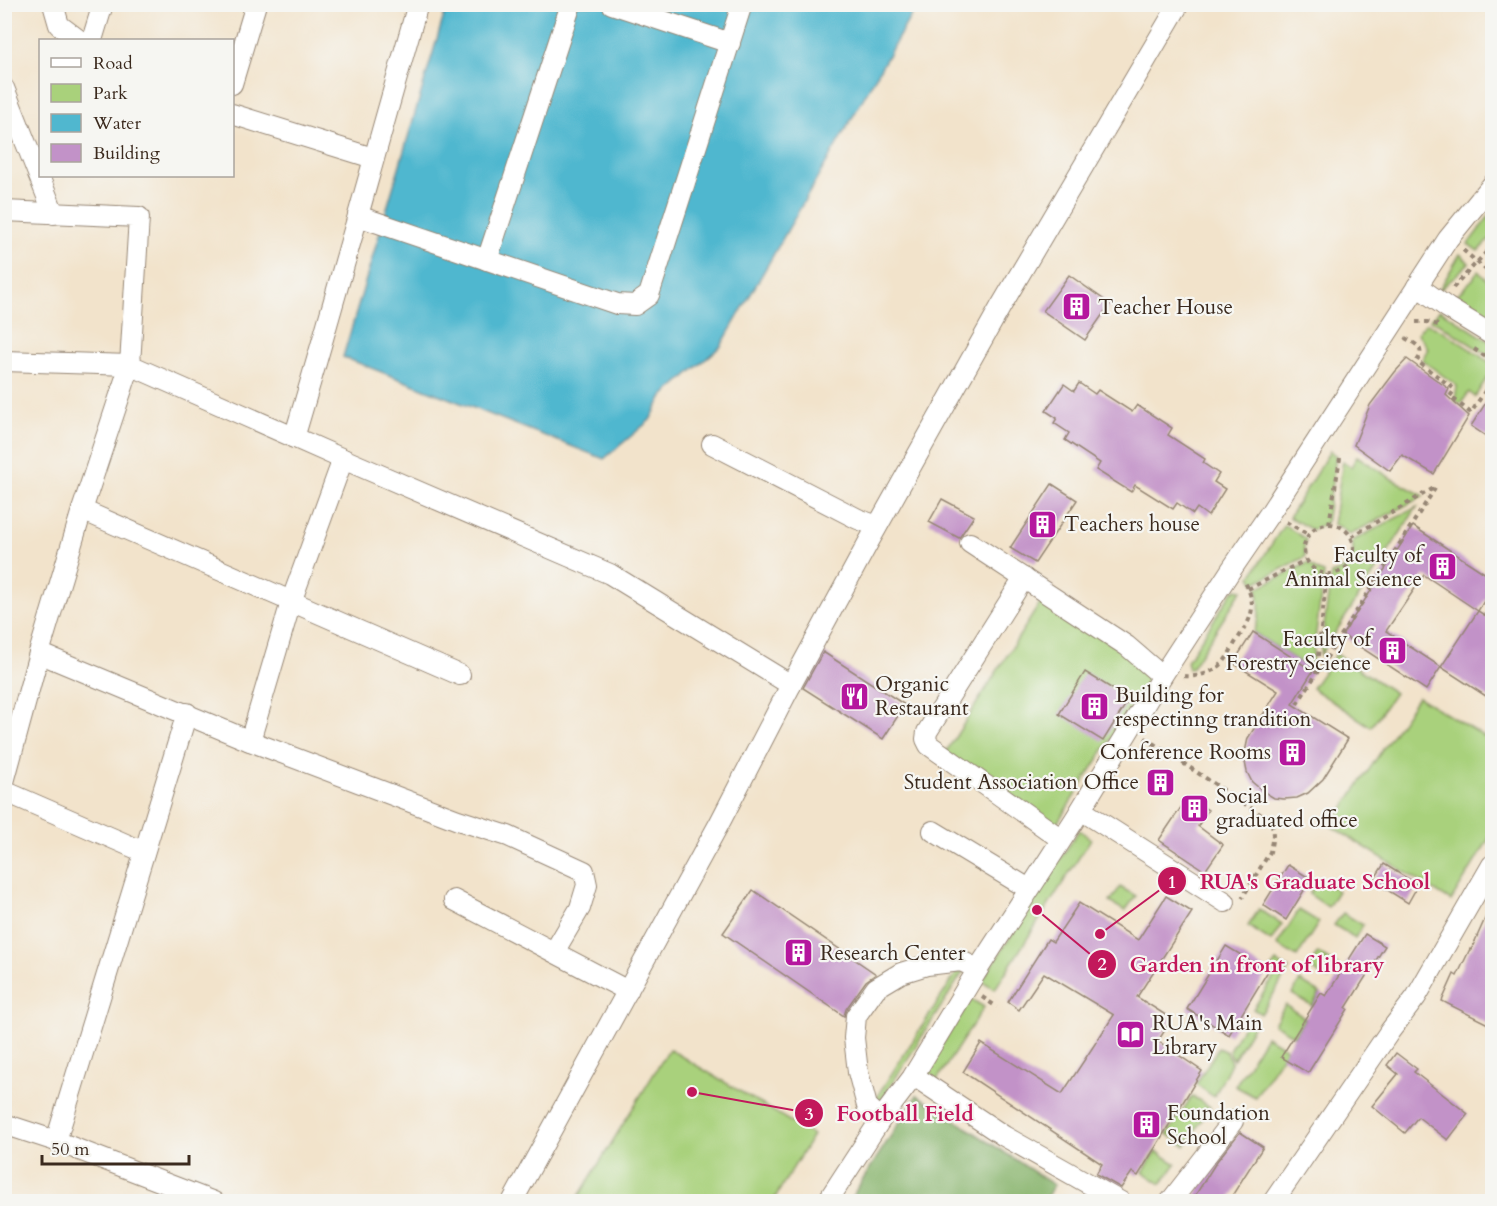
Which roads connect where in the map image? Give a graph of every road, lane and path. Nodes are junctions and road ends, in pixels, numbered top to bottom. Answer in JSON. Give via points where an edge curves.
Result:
{"nodes":[{"id":1,"x":53,"y":4,"type":"edge"},
{"id":2,"x":103,"y":4,"type":"edge"},
{"id":3,"x":256,"y":4,"type":"edge"},
{"id":4,"x":418,"y":4,"type":"edge"},
{"id":5,"x":571,"y":4,"type":"edge"},
{"id":6,"x":612,"y":4,"type":"edge"},
{"id":7,"x":742,"y":4,"type":"edge"},
{"id":8,"x":1179,"y":4,"type":"edge"},
{"id":9,"x":78,"y":39,"type":"edge"},
{"id":10,"x":92,"y":39,"type":"edge"},
{"id":11,"x":730,"y":43,"type":"junction"},
{"id":12,"x":234,"y":77,"type":"edge"},
{"id":13,"x":4,"y":88,"type":"edge"},
{"id":14,"x":234,"y":115,"type":"edge"},
{"id":15,"x":373,"y":158,"type":"junction"},
{"id":16,"x":39,"y":176,"type":"edge"},
{"id":17,"x":39,"y":177,"type":"edge"},
{"id":18,"x":1492,"y":185,"type":"edge"},
{"id":19,"x":4,"y":212,"type":"edge"},
{"id":20,"x":54,"y":214,"type":"junction"},
{"id":21,"x":358,"y":216,"type":"junction"},
{"id":22,"x":1448,"y":239,"type":"junction"},
{"id":23,"x":1492,"y":246,"type":"edge"},
{"id":24,"x":487,"y":260,"type":"junction"},
{"id":25,"x":1478,"y":261,"type":"junction"},
{"id":26,"x":1492,"y":275,"type":"edge"},
{"id":27,"x":1417,"y":286,"type":"junction"},
{"id":28,"x":1440,"y":302,"type":"junction"},
{"id":29,"x":1402,"y":322,"type":"junction"},
{"id":30,"x":1443,"y":329,"type":"dead end"},
{"id":31,"x":1492,"y":335,"type":"edge"},
{"id":32,"x":1473,"y":348,"type":"dead end"},
{"id":33,"x":4,"y":361,"type":"edge"},
{"id":34,"x":1492,"y":361,"type":"edge"},
{"id":35,"x":130,"y":365,"type":"junction"},
{"id":36,"x":1492,"y":380,"type":"edge"},
{"id":37,"x":1491,"y":387,"type":"edge"},
{"id":38,"x":294,"y":438,"type":"junction"},
{"id":39,"x":711,"y":444,"type":"dead end"},
{"id":40,"x":1340,"y":458,"type":"dead end"},
{"id":41,"x":343,"y":459,"type":"junction"},
{"id":42,"x":81,"y":510,"type":"junction"},
{"id":43,"x":1270,"y":513,"type":"junction"},
{"id":44,"x":1329,"y":524,"type":"junction"},
{"id":45,"x":877,"y":526,"type":"junction"},
{"id":46,"x":1308,"y":534,"type":"junction"},
{"id":47,"x":1351,"y":537,"type":"junction"},
{"id":48,"x":970,"y":543,"type":"dead end"},
{"id":49,"x":1306,"y":560,"type":"junction"},
{"id":50,"x":1231,"y":570,"type":"junction"},
{"id":51,"x":1328,"y":574,"type":"junction"},
{"id":52,"x":1024,"y":578,"type":"junction"},
{"id":53,"x":1248,"y":589,"type":"junction"},
{"id":54,"x":291,"y":602,"type":"junction"},
{"id":55,"x":39,"y":653,"type":"junction"},
{"id":56,"x":1165,"y":672,"type":"junction"},
{"id":57,"x":460,"y":675,"type":"dead end"},
{"id":58,"x":1316,"y":676,"type":"junction"},
{"id":59,"x":791,"y":685,"type":"junction"},
{"id":60,"x":1298,"y":704,"type":"dead end"},
{"id":61,"x":187,"y":713,"type":"junction"},
{"id":62,"x":1130,"y":729,"type":"junction"},
{"id":63,"x":250,"y":741,"type":"junction"},
{"id":64,"x":4,"y":782,"type":"edge"},
{"id":65,"x":4,"y":791,"type":"edge"},
{"id":66,"x":1081,"y":810,"type":"junction"},
{"id":67,"x":933,"y":831,"type":"dead end"},
{"id":68,"x":1061,"y":839,"type":"junction"},
{"id":69,"x":144,"y":852,"type":"junction"},
{"id":70,"x":1492,"y":865,"type":"edge"},
{"id":71,"x":1029,"y":889,"type":"junction"},
{"id":72,"x":454,"y":900,"type":"dead end"},
{"id":73,"x":1233,"y":901,"type":"joint"},
{"id":74,"x":554,"y":952,"type":"junction"},
{"id":75,"x":978,"y":969,"type":"junction"},
{"id":76,"x":628,"y":991,"type":"junction"},
{"id":77,"x":914,"y":1076,"type":"junction"},
{"id":78,"x":881,"y":1119,"type":"junction"},
{"id":79,"x":1233,"y":1121,"type":"dead end"},
{"id":80,"x":4,"y":1124,"type":"edge"},
{"id":81,"x":56,"y":1142,"type":"junction"},
{"id":82,"x":214,"y":1202,"type":"edge"},
{"id":83,"x":512,"y":1202,"type":"edge"},
{"id":84,"x":827,"y":1202,"type":"edge"},
{"id":85,"x":1121,"y":1202,"type":"edge"},
{"id":86,"x":1170,"y":1202,"type":"edge"},
{"id":87,"x":1273,"y":1202,"type":"edge"}],
"edges":[{"from":1,"to":9,"type":"street","via":[[58,25]]},
{"from":2,"to":10,"type":"street"},
{"from":3,"to":12,"type":"street"},
{"from":4,"to":15,"type":"street"},
{"from":5,"to":24,"type":"street"},
{"from":6,"to":11,"type":"street"},
{"from":7,"to":11,"type":"street"},
{"from":8,"to":45,"type":"street"},
{"from":11,"to":24,"type":"street","via":[[649,295],[635,305],[617,304]]},
{"from":13,"to":16,"type":"street"},
{"from":14,"to":15,"type":"street"},
{"from":15,"to":21,"type":"street"},
{"from":17,"to":20,"type":"street"},
{"from":18,"to":22,"type":"street"},
{"from":19,"to":20,"type":"street"},
{"from":20,"to":35,"type":"street","via":[[139,217]]},
{"from":21,"to":24,"type":"street"},
{"from":21,"to":38,"type":"street"},
{"from":22,"to":25,"type":"path"},
{"from":22,"to":27,"type":"street"},
{"from":23,"to":25,"type":"path"},
{"from":25,"to":26,"type":"path"},
{"from":25,"to":28,"type":"path"},
{"from":27,"to":28,"type":"street"},
{"from":27,"to":29,"type":"street"},
{"from":28,"to":31,"type":"street"},
{"from":29,"to":30,"type":"path","via":[[1427,322]]},
{"from":29,"to":37,"type":"path","via":[[1402,336],[1421,351],[1417,362],[1453,388],[1450,396],[1471,413]]},
{"from":29,"to":43,"type":"street"},
{"from":32,"to":34,"type":"path"},
{"from":33,"to":35,"type":"street"},
{"from":35,"to":38,"type":"street"},
{"from":35,"to":42,"type":"street"},
{"from":36,"to":37,"type":"path"},
{"from":38,"to":41,"type":"street"},
{"from":39,"to":45,"type":"street"},
{"from":40,"to":44,"type":"path"},
{"from":41,"to":54,"type":"street"},
{"from":41,"to":59,"type":"street","via":[[610,574]]},
{"from":42,"to":54,"type":"street"},
{"from":42,"to":55,"type":"street"},
{"from":43,"to":46,"type":"path"},
{"from":43,"to":50,"type":"street"},
{"from":44,"to":46,"type":"path"},
{"from":44,"to":47,"type":"path","via":[[1342,528]]},
{"from":45,"to":59,"type":"street"},
{"from":46,"to":49,"type":"path","via":[[1304,544]]},
{"from":47,"to":51,"type":"path","via":[[1349,562],[1340,571]]},
{"from":47,"to":58,"type":"path","via":[[1436,487]]},
{"from":48,"to":52,"type":"street"},
{"from":49,"to":51,"type":"path"},
{"from":49,"to":53,"type":"path"},
{"from":50,"to":53,"type":"path"},
{"from":50,"to":56,"type":"street"},
{"from":51,"to":58,"type":"path"},
{"from":52,"to":56,"type":"street"},
{"from":52,"to":68,"type":"street","via":[[926,739],[929,745]]},
{"from":53,"to":56,"type":"path","via":[[1250,618],[1224,663],[1197,676]]},
{"from":54,"to":57,"type":"street"},
{"from":54,"to":63,"type":"street"},
{"from":55,"to":61,"type":"street"},
{"from":55,"to":64,"type":"street"},
{"from":56,"to":62,"type":"street"},
{"from":58,"to":60,"type":"path"},
{"from":59,"to":76,"type":"street"},
{"from":61,"to":63,"type":"street"},
{"from":61,"to":69,"type":"street"},
{"from":62,"to":66,"type":"street"},
{"from":62,"to":73,"type":"path","via":[[1272,824],[1270,852]]},
{"from":63,"to":74,"type":"street","via":[[508,836],[584,871],[587,885],[580,908]]},
{"from":65,"to":69,"type":"street"},
{"from":66,"to":68,"type":"street"},
{"from":66,"to":73,"type":"street"},
{"from":67,"to":71,"type":"street"},
{"from":68,"to":71,"type":"street"},
{"from":69,"to":81,"type":"street"},
{"from":70,"to":87,"type":"street","via":[[1416,997]]},
{"from":71,"to":75,"type":"street"},
{"from":72,"to":74,"type":"street"},
{"from":74,"to":76,"type":"street"},
{"from":75,"to":77,"type":"street"},
{"from":75,"to":78,"type":"street","via":[[961,961],[901,973],[876,988],[856,1016],[858,1072],[867,1107]]},
{"from":76,"to":83,"type":"street"},
{"from":77,"to":78,"type":"street"},
{"from":77,"to":85,"type":"street","via":[[1004,1136]]},
{"from":78,"to":84,"type":"street"},
{"from":79,"to":86,"type":"street"},
{"from":80,"to":81,"type":"street"},
{"from":81,"to":82,"type":"street"}]}
